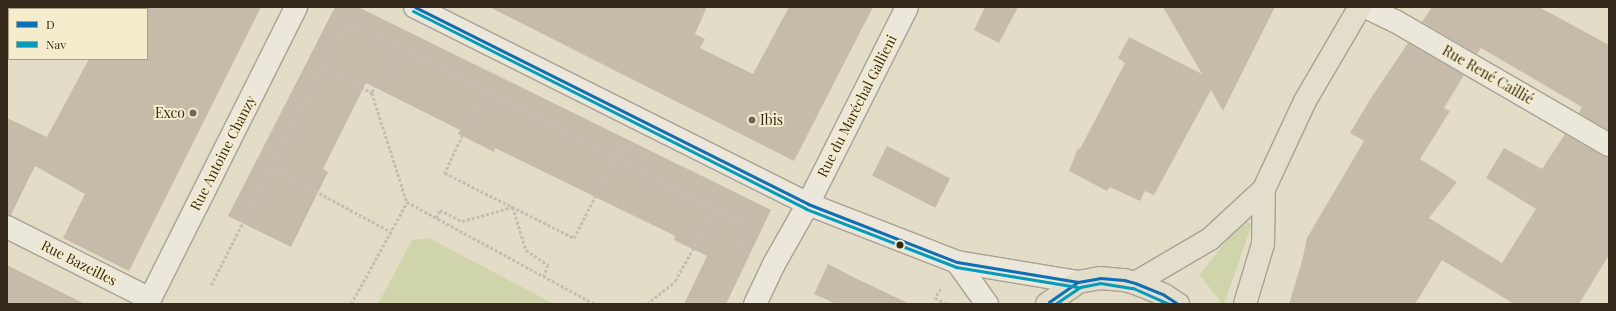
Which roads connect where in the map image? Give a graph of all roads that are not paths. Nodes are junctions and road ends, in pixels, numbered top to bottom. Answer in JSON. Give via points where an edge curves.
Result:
{"nodes":[{"id":1,"x":296,"y":7,"type":"edge"},
{"id":2,"x":414,"y":7,"type":"edge"},
{"id":3,"x":907,"y":7,"type":"edge"},
{"id":4,"x":1360,"y":7,"type":"edge"},
{"id":5,"x":1366,"y":7,"type":"edge"},
{"id":6,"x":1609,"y":145,"type":"edge"},
{"id":7,"x":1264,"y":189,"type":"junction"},
{"id":8,"x":808,"y":204,"type":"junction"},
{"id":9,"x":7,"y":228,"type":"edge"},
{"id":10,"x":958,"y":262,"type":"junction"},
{"id":11,"x":1078,"y":282,"type":"junction"},
{"id":12,"x":1135,"y":282,"type":"junction"},
{"id":13,"x":150,"y":299,"type":"joint"},
{"id":14,"x":755,"y":304,"type":"edge"},
{"id":15,"x":986,"y":304,"type":"edge"},
{"id":16,"x":1048,"y":304,"type":"edge"},
{"id":17,"x":1178,"y":304,"type":"edge"},
{"id":18,"x":1244,"y":304,"type":"edge"}],
"edges":[{"from":1,"to":13,"type":"street","name":"Rue Antoine Chanzy"},
{"from":2,"to":8,"type":"street"},
{"from":3,"to":8,"type":"street","name":"Rue du Maréchal Gallieni"},
{"from":4,"to":7,"type":"main road","via":[[1305,100]]},
{"from":5,"to":6,"type":"street","name":"Rue René Caillié","via":[[1395,21]]},
{"from":7,"to":12,"type":"main road","via":[[1210,239]]},
{"from":7,"to":18,"type":"main road","via":[[1263,244]]},
{"from":8,"to":10,"type":"street"},
{"from":8,"to":14,"type":"street","name":"Rue du Maréchal Gallieni"},
{"from":9,"to":13,"type":"street","name":"Rue Bazeilles"},
{"from":10,"to":11,"type":"street"},
{"from":10,"to":15,"type":"street"},
{"from":11,"to":12,"type":"main road","via":[[1100,278]]},
{"from":11,"to":16,"type":"main road"},
{"from":12,"to":17,"type":"main road","via":[[1164,294]]}]}
